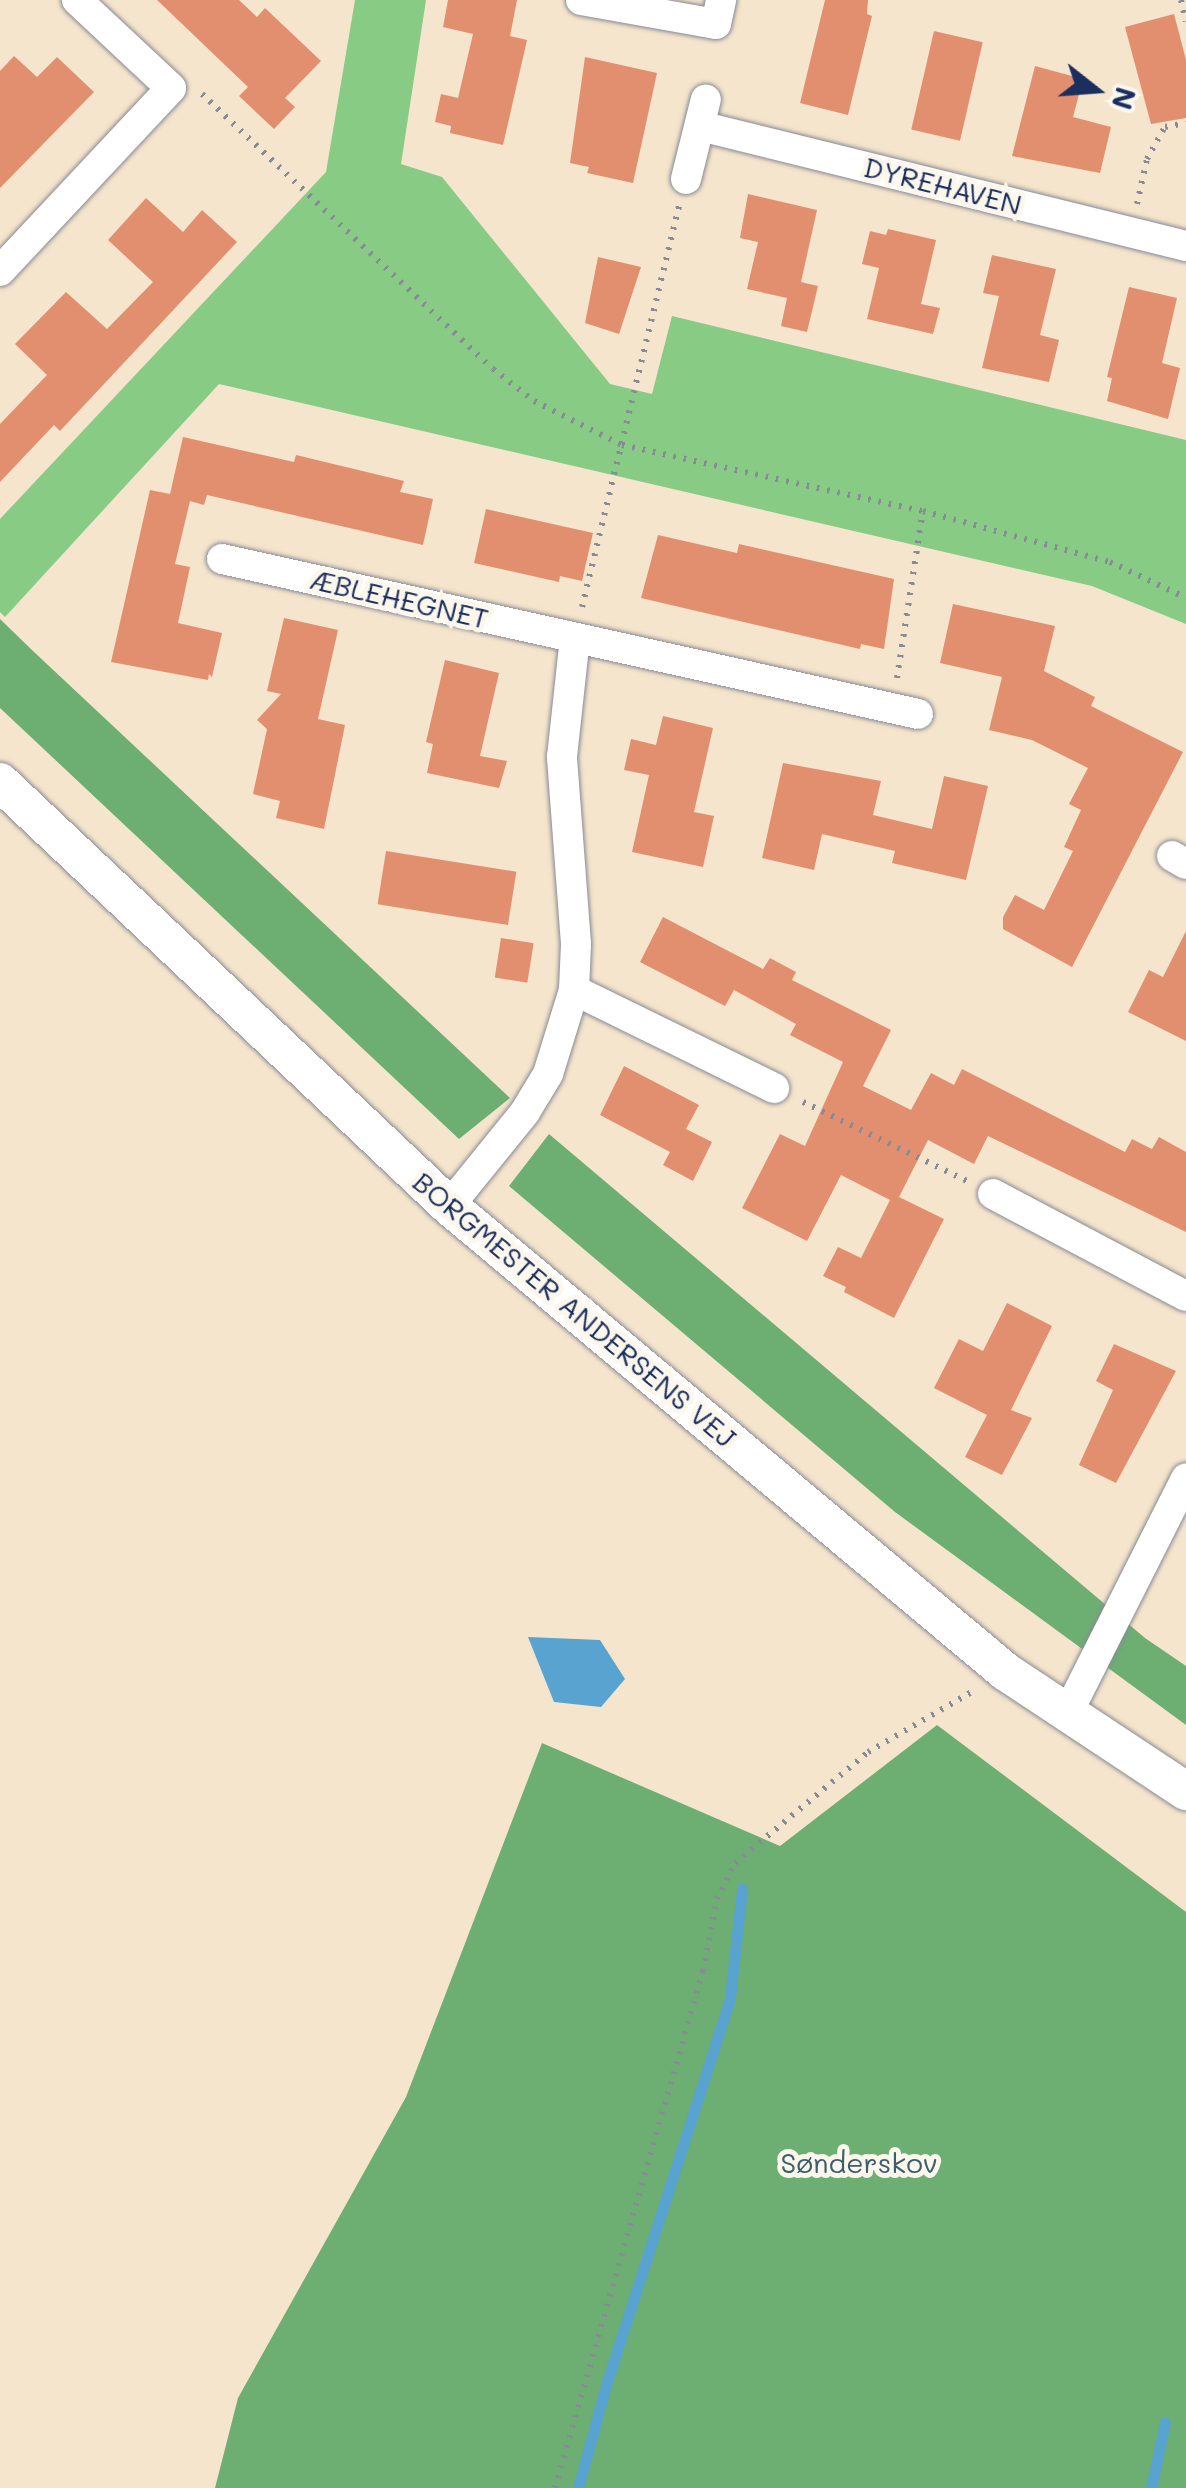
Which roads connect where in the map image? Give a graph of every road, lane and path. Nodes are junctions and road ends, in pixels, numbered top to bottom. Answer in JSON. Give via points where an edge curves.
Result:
{"nodes":[{"id":1,"x":78,"y":0,"type":"edge"},
{"id":2,"x":580,"y":0,"type":"edge"},
{"id":3,"x":721,"y":0,"type":"edge"},
{"id":4,"x":1181,"y":0,"type":"edge"},
{"id":5,"x":1186,"y":20,"type":"edge"},
{"id":6,"x":171,"y":88,"type":"junction"},
{"id":7,"x":1186,"y":123,"type":"edge"},
{"id":8,"x":686,"y":180,"type":"joint"},
{"id":9,"x":1131,"y":231,"type":"junction"},
{"id":10,"x":1186,"y":246,"type":"edge"},
{"id":11,"x":0,"y":271,"type":"edge"},
{"id":12,"x":622,"y":444,"type":"junction"},
{"id":13,"x":923,"y":511,"type":"junction"},
{"id":14,"x":222,"y":559,"type":"dead end"},
{"id":15,"x":1186,"y":598,"type":"edge"},
{"id":16,"x":575,"y":638,"type":"junction"},
{"id":17,"x":905,"y":711,"type":"joint"},
{"id":18,"x":0,"y":782,"type":"edge"},
{"id":19,"x":574,"y":990,"type":"junction"},
{"id":20,"x":774,"y":1088,"type":"joint"},
{"id":21,"x":993,"y":1194,"type":"joint"},
{"id":22,"x":449,"y":1206,"type":"junction"},
{"id":23,"x":1186,"y":1296,"type":"edge"},
{"id":24,"x":1186,"y":1478,"type":"edge"},
{"id":25,"x":1006,"y":1672,"type":"junction"},
{"id":26,"x":1067,"y":1714,"type":"junction"},
{"id":27,"x":1186,"y":1792,"type":"edge"},
{"id":28,"x":555,"y":2488,"type":"edge"}],
"edges":[{"from":1,"to":6,"type":"street"},
{"from":2,"to":3,"type":"street","via":[[716,24]]},
{"from":4,"to":5,"type":"path"},
{"from":6,"to":11,"type":"street"},
{"from":6,"to":12,"type":"path","via":[[208,95],[493,369],[534,401]]},
{"from":7,"to":9,"type":"path","via":[[1165,128],[1147,159]]},
{"from":8,"to":9,"type":"street","name":"DYREHAVEN","via":[[703,112]]},
{"from":8,"to":12,"type":"path"},
{"from":9,"to":10,"type":"street","name":"DYREHAVEN"},
{"from":12,"to":13,"type":"path"},
{"from":12,"to":16,"type":"path"},
{"from":13,"to":15,"type":"path","via":[[1110,562]]},
{"from":13,"to":17,"type":"path"},
{"from":14,"to":16,"type":"street","name":"ÆBLEHEGNET"},
{"from":16,"to":17,"type":"street","name":"ÆBLEHEGNET"},
{"from":16,"to":19,"type":"street","via":[[562,756]]},
{"from":18,"to":22,"type":"street","name":"BORGMESTER ANDERSENS VEJ"},
{"from":19,"to":20,"type":"street"},
{"from":19,"to":22,"type":"street","via":[[548,1074]]},
{"from":20,"to":21,"type":"path"},
{"from":21,"to":23,"type":"street"},
{"from":22,"to":25,"type":"street","name":"BORGMESTER ANDERSENS VEJ"},
{"from":24,"to":26,"type":"street"},
{"from":25,"to":26,"type":"street","name":"BORGMESTER ANDERSENS VEJ"},
{"from":25,"to":28,"type":"path","via":[[868,1752],[736,1863],[717,1899],[703,1972]]},
{"from":26,"to":27,"type":"street","name":"BORGMESTER ANDERSENS VEJ"}]}
